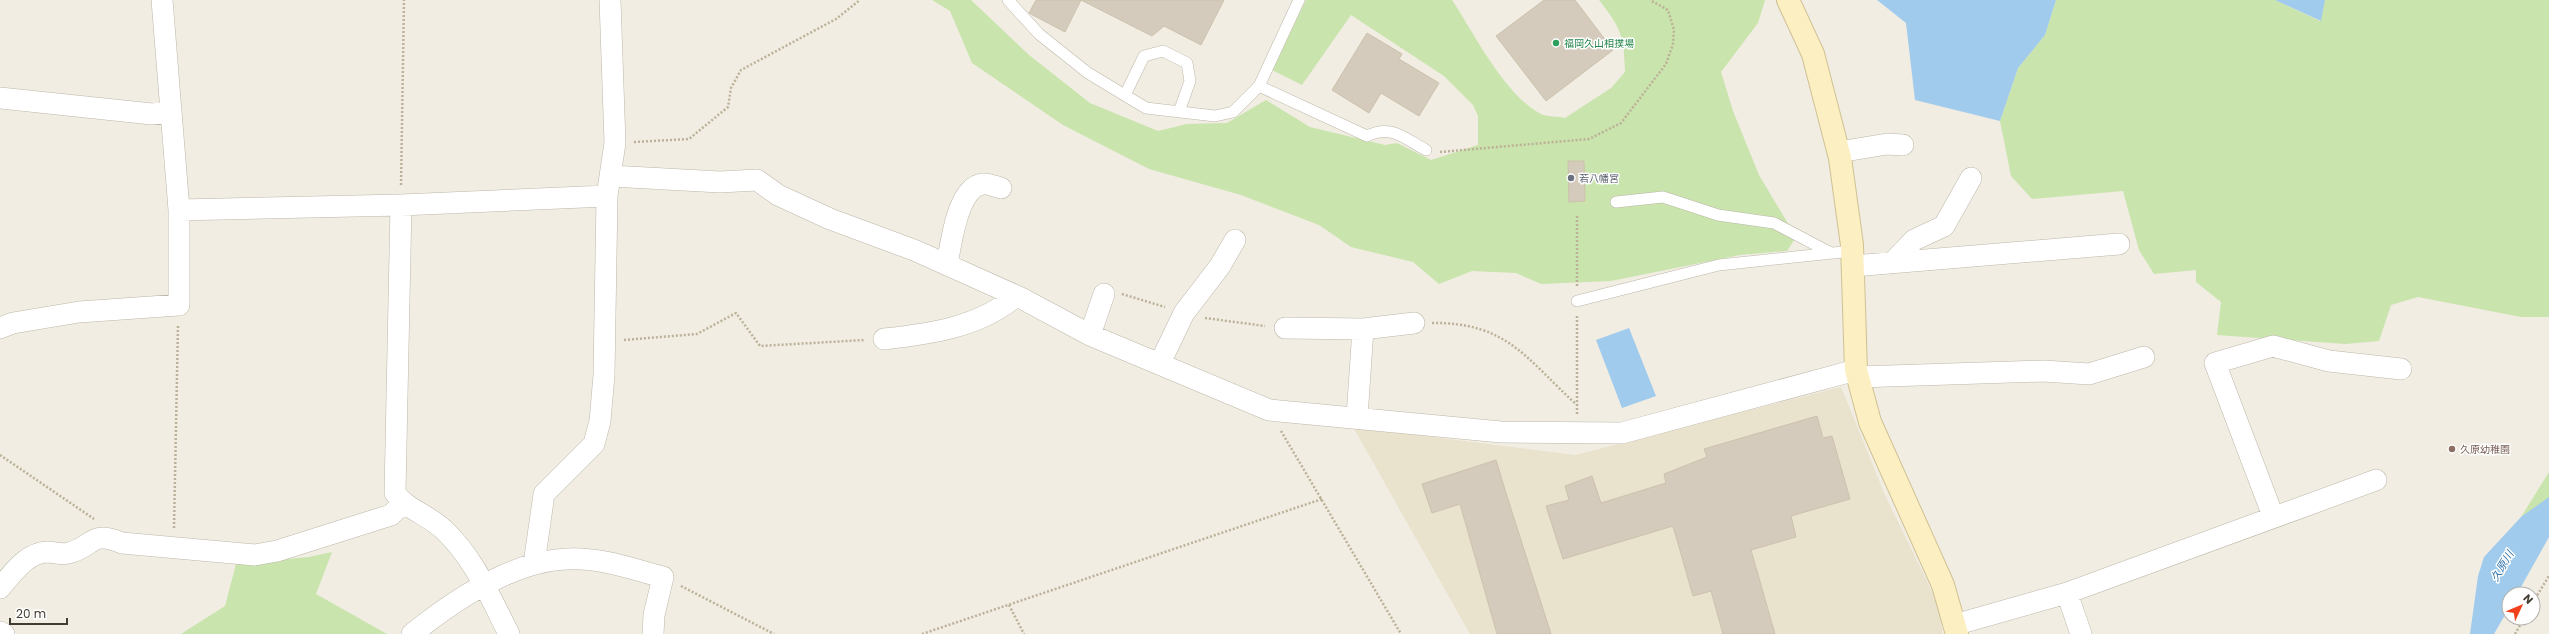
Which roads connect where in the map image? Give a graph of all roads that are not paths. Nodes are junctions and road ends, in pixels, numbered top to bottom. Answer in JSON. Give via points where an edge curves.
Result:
{"nodes":[{"id":1,"x":162,"y":0,"type":"edge"},
{"id":2,"x":610,"y":0,"type":"edge"},
{"id":3,"x":1008,"y":0,"type":"edge"},
{"id":4,"x":1299,"y":0,"type":"edge"},
{"id":5,"x":1788,"y":0,"type":"edge"},
{"id":6,"x":1259,"y":86,"type":"junction"},
{"id":7,"x":1125,"y":95,"type":"junction"},
{"id":8,"x":0,"y":98,"type":"edge"},
{"id":9,"x":171,"y":112,"type":"junction"},
{"id":10,"x":1179,"y":112,"type":"junction"},
{"id":11,"x":1903,"y":145,"type":"dead end"},
{"id":12,"x":1426,"y":150,"type":"road end"},
{"id":13,"x":1839,"y":152,"type":"junction"},
{"id":14,"x":611,"y":176,"type":"junction"},
{"id":15,"x":1971,"y":178,"type":"dead end"},
{"id":16,"x":1001,"y":188,"type":"dead end"},
{"id":17,"x":607,"y":196,"type":"junction"},
{"id":18,"x":1616,"y":202,"type":"dead end"},
{"id":19,"x":401,"y":205,"type":"junction"},
{"id":20,"x":179,"y":210,"type":"junction"},
{"id":21,"x":1236,"y":240,"type":"dead end"},
{"id":22,"x":2119,"y":244,"type":"dead end"},
{"id":23,"x":1831,"y":253,"type":"junction"},
{"id":24,"x":1853,"y":258,"type":"junction"},
{"id":25,"x":1892,"y":263,"type":"junction"},
{"id":26,"x":947,"y":265,"type":"junction"},
{"id":27,"x":1104,"y":294,"type":"dead end"},
{"id":28,"x":1016,"y":296,"type":"junction"},
{"id":29,"x":1577,"y":301,"type":"road end"},
{"id":30,"x":1414,"y":323,"type":"road end"},
{"id":31,"x":0,"y":328,"type":"edge"},
{"id":32,"x":1285,"y":328,"type":"dead end"},
{"id":33,"x":1363,"y":329,"type":"junction"},
{"id":34,"x":1090,"y":335,"type":"junction"},
{"id":35,"x":884,"y":339,"type":"road end"},
{"id":36,"x":2144,"y":358,"type":"dead end"},
{"id":37,"x":1160,"y":363,"type":"junction"},
{"id":38,"x":2401,"y":369,"type":"dead end"},
{"id":39,"x":1857,"y":374,"type":"junction"},
{"id":40,"x":1357,"y":417,"type":"junction"},
{"id":41,"x":2376,"y":480,"type":"dead end"},
{"id":42,"x":403,"y":503,"type":"junction"},
{"id":43,"x":2273,"y":516,"type":"junction"},
{"id":44,"x":534,"y":564,"type":"junction"},
{"id":45,"x":484,"y":586,"type":"junction"},
{"id":46,"x":0,"y":588,"type":"edge"},
{"id":47,"x":2067,"y":593,"type":"junction"},
{"id":48,"x":1956,"y":629,"type":"edge"},
{"id":49,"x":0,"y":632,"type":"edge"},
{"id":50,"x":4,"y":634,"type":"edge"},
{"id":51,"x":412,"y":634,"type":"edge"},
{"id":52,"x":509,"y":634,"type":"edge"},
{"id":53,"x":653,"y":634,"type":"edge"},
{"id":54,"x":2081,"y":634,"type":"edge"}],
"edges":[{"from":1,"to":9,"type":"street"},
{"from":2,"to":14,"type":"street","via":[[615,143]]},
{"from":3,"to":7,"type":"lane","via":[[1039,34],[1088,73]]},
{"from":4,"to":6,"type":"lane"},
{"from":5,"to":13,"type":"street","via":[[1813,54]]},
{"from":6,"to":10,"type":"lane","via":[[1233,112],[1215,116]]},
{"from":6,"to":12,"type":"lane","via":[[1367,136],[1377,130],[1387,130]]},
{"from":7,"to":10,"type":"lane","via":[[1146,108]]},
{"from":7,"to":10,"type":"lane","via":[[1144,56],[1163,51],[1187,63],[1190,81]]},
{"from":8,"to":9,"type":"street","via":[[152,114]]},
{"from":9,"to":20,"type":"street"},
{"from":11,"to":13,"type":"street","via":[[1887,144]]},
{"from":13,"to":24,"type":"street"},
{"from":14,"to":17,"type":"street"},
{"from":14,"to":26,"type":"street","via":[[720,182],[757,180],[778,195],[830,219]]},
{"from":15,"to":25,"type":"street","via":[[1944,226],[1914,240]]},
{"from":16,"to":26,"type":"street","via":[[983,184],[973,188],[966,196],[959,211]]},
{"from":17,"to":19,"type":"street"},
{"from":17,"to":44,"type":"street","via":[[600,421],[594,444],[544,494]]},
{"from":18,"to":23,"type":"lane","via":[[1662,198],[1718,214],[1774,223]]},
{"from":19,"to":20,"type":"street"},
{"from":19,"to":42,"type":"street","via":[[395,493]]},
{"from":20,"to":31,"type":"street","via":[[179,305],[79,312],[13,323]]},
{"from":21,"to":37,"type":"street","via":[[1220,266],[1184,313]]},
{"from":22,"to":25,"type":"street"},
{"from":23,"to":24,"type":"lane"},
{"from":23,"to":29,"type":"lane","via":[[1719,265]]},
{"from":24,"to":25,"type":"street"},
{"from":24,"to":39,"type":"street"},
{"from":26,"to":28,"type":"street"},
{"from":27,"to":34,"type":"street"},
{"from":28,"to":34,"type":"street"},
{"from":28,"to":35,"type":"street","via":[[1005,306],[944,331]]},
{"from":30,"to":33,"type":"street"},
{"from":32,"to":33,"type":"street"},
{"from":33,"to":40,"type":"street"},
{"from":34,"to":37,"type":"street"},
{"from":36,"to":39,"type":"street","via":[[2089,374],[2044,371]]},
{"from":37,"to":40,"type":"street","via":[[1269,410]]},
{"from":38,"to":43,"type":"street","via":[[2329,361],[2273,346],[2215,363]]},
{"from":39,"to":40,"type":"street","via":[[1622,433],[1501,432]]},
{"from":39,"to":48,"type":"street","via":[[1870,422],[1943,585]]},
{"from":41,"to":43,"type":"street"},
{"from":42,"to":45,"type":"street","via":[[429,518],[463,548]]},
{"from":42,"to":46,"type":"street","via":[[391,515],[277,551],[255,555],[122,543],[106,537],[96,538],[68,553],[47,552],[35,555],[20,565]]},
{"from":43,"to":47,"type":"street"},
{"from":44,"to":45,"type":"street"},
{"from":44,"to":53,"type":"street","via":[[567,559],[598,561],[663,577],[654,615]]},
{"from":45,"to":51,"type":"street","via":[[459,599]]},
{"from":45,"to":52,"type":"street"},
{"from":47,"to":48,"type":"street"},
{"from":47,"to":54,"type":"street"},
{"from":49,"to":50,"type":"street"}]}
